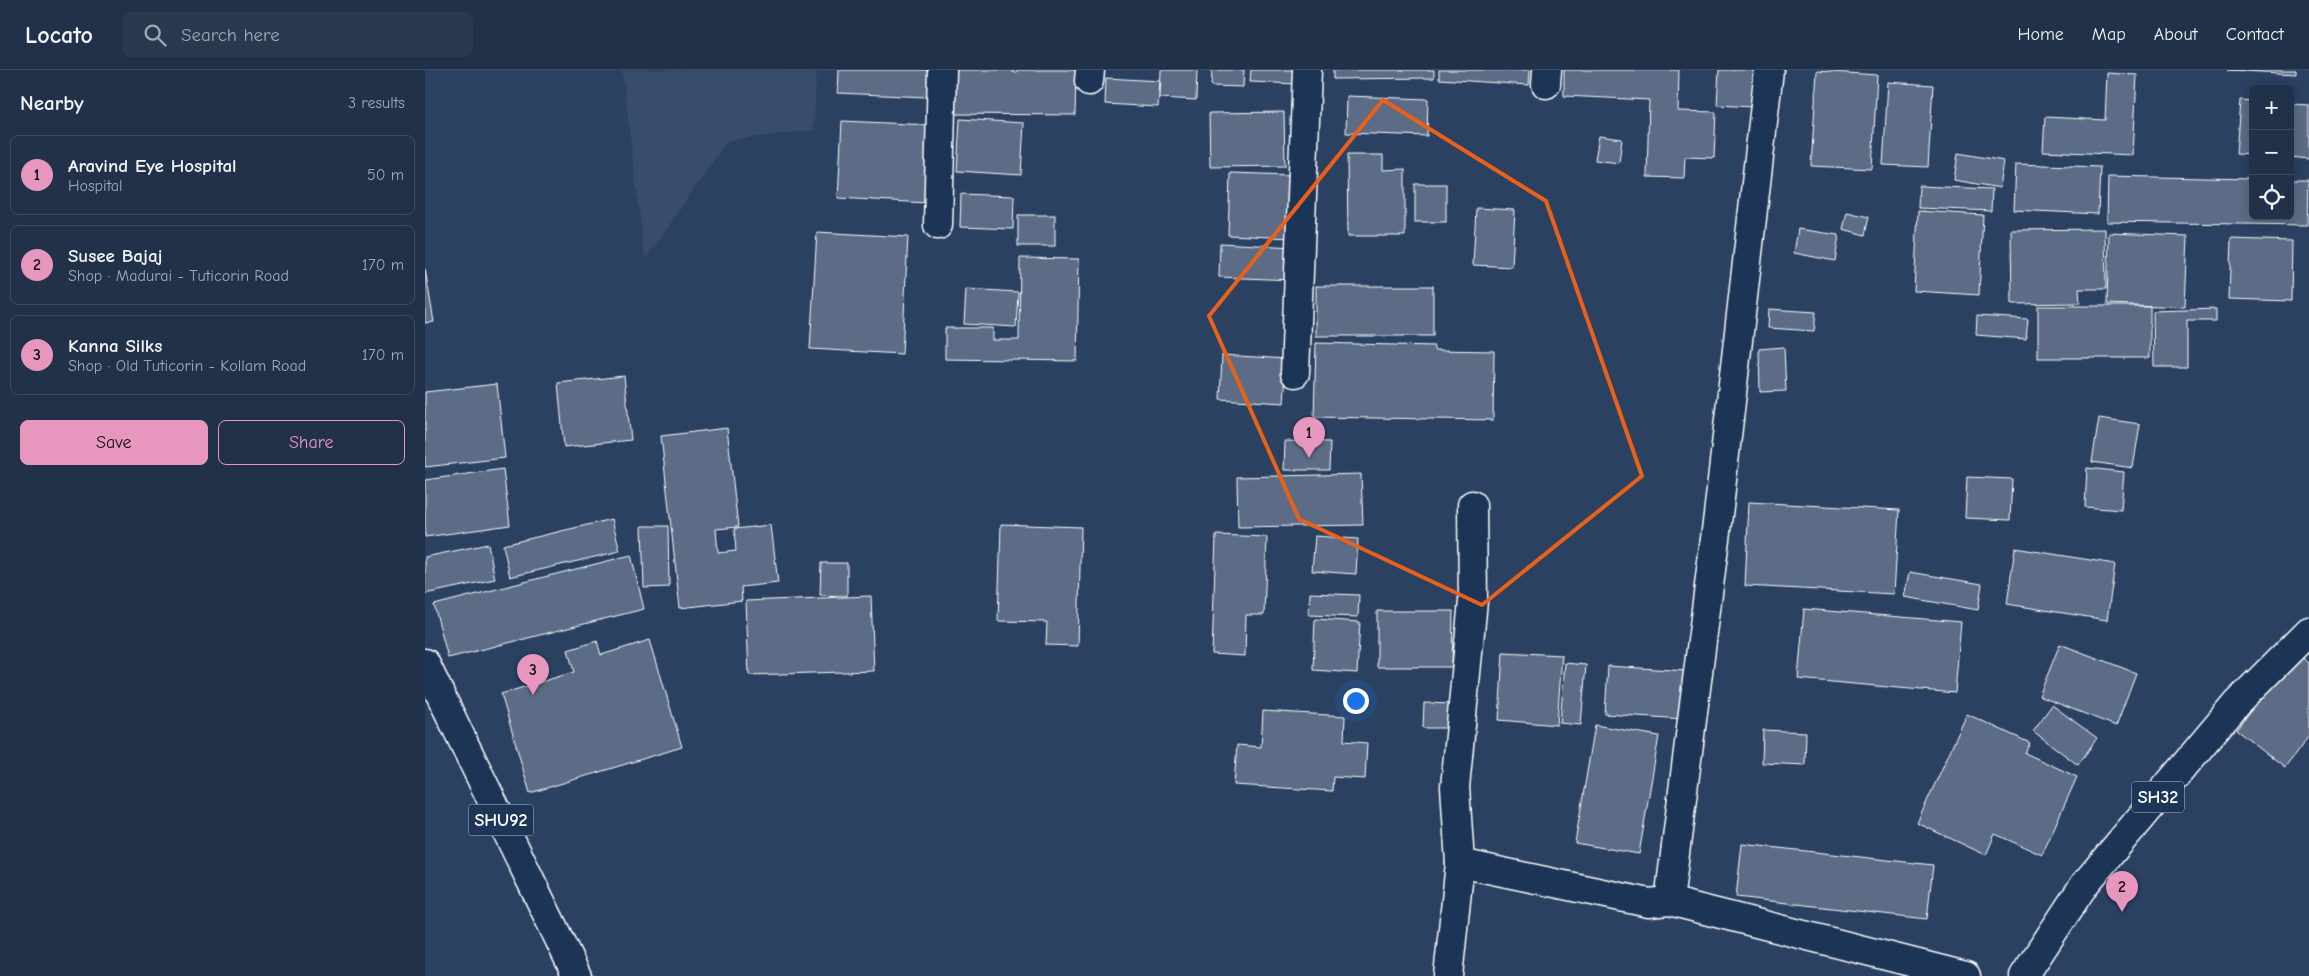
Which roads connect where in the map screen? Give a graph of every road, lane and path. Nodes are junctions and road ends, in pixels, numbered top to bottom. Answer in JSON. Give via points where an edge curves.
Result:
{"nodes":[{"id":1,"x":942,"y":70,"type":"edge"},
{"id":2,"x":1307,"y":70,"type":"edge"},
{"id":3,"x":1769,"y":70,"type":"edge"},
{"id":4,"x":938,"y":225,"type":"dead end"},
{"id":5,"x":1295,"y":372,"type":"dead end"},
{"id":6,"x":1472,"y":506,"type":"dead end"},
{"id":7,"x":2309,"y":631,"type":"edge"},
{"id":8,"x":425,"y":663,"type":"edge"},
{"id":9,"x":1460,"y":863,"type":"junction"},
{"id":10,"x":1669,"y":901,"type":"junction"},
{"id":11,"x":577,"y":976,"type":"edge"},
{"id":12,"x":1448,"y":976,"type":"edge"},
{"id":13,"x":1966,"y":976,"type":"edge"},
{"id":14,"x":2024,"y":976,"type":"edge"}],
"edges":[{"from":1,"to":4,"type":"street"},
{"from":2,"to":5,"type":"street"},
{"from":3,"to":10,"type":"street","via":[[1718,515]]},
{"from":6,"to":9,"type":"street","via":[[1473,601],[1455,787]]},
{"from":7,"to":14,"type":"street","number":"SH32","via":[[2237,704],[2084,885]]},
{"from":8,"to":11,"type":"street","number":"SHU92"},
{"from":9,"to":10,"type":"street","via":[[1649,904]]},
{"from":9,"to":12,"type":"street"},
{"from":10,"to":13,"type":"street"}]}
